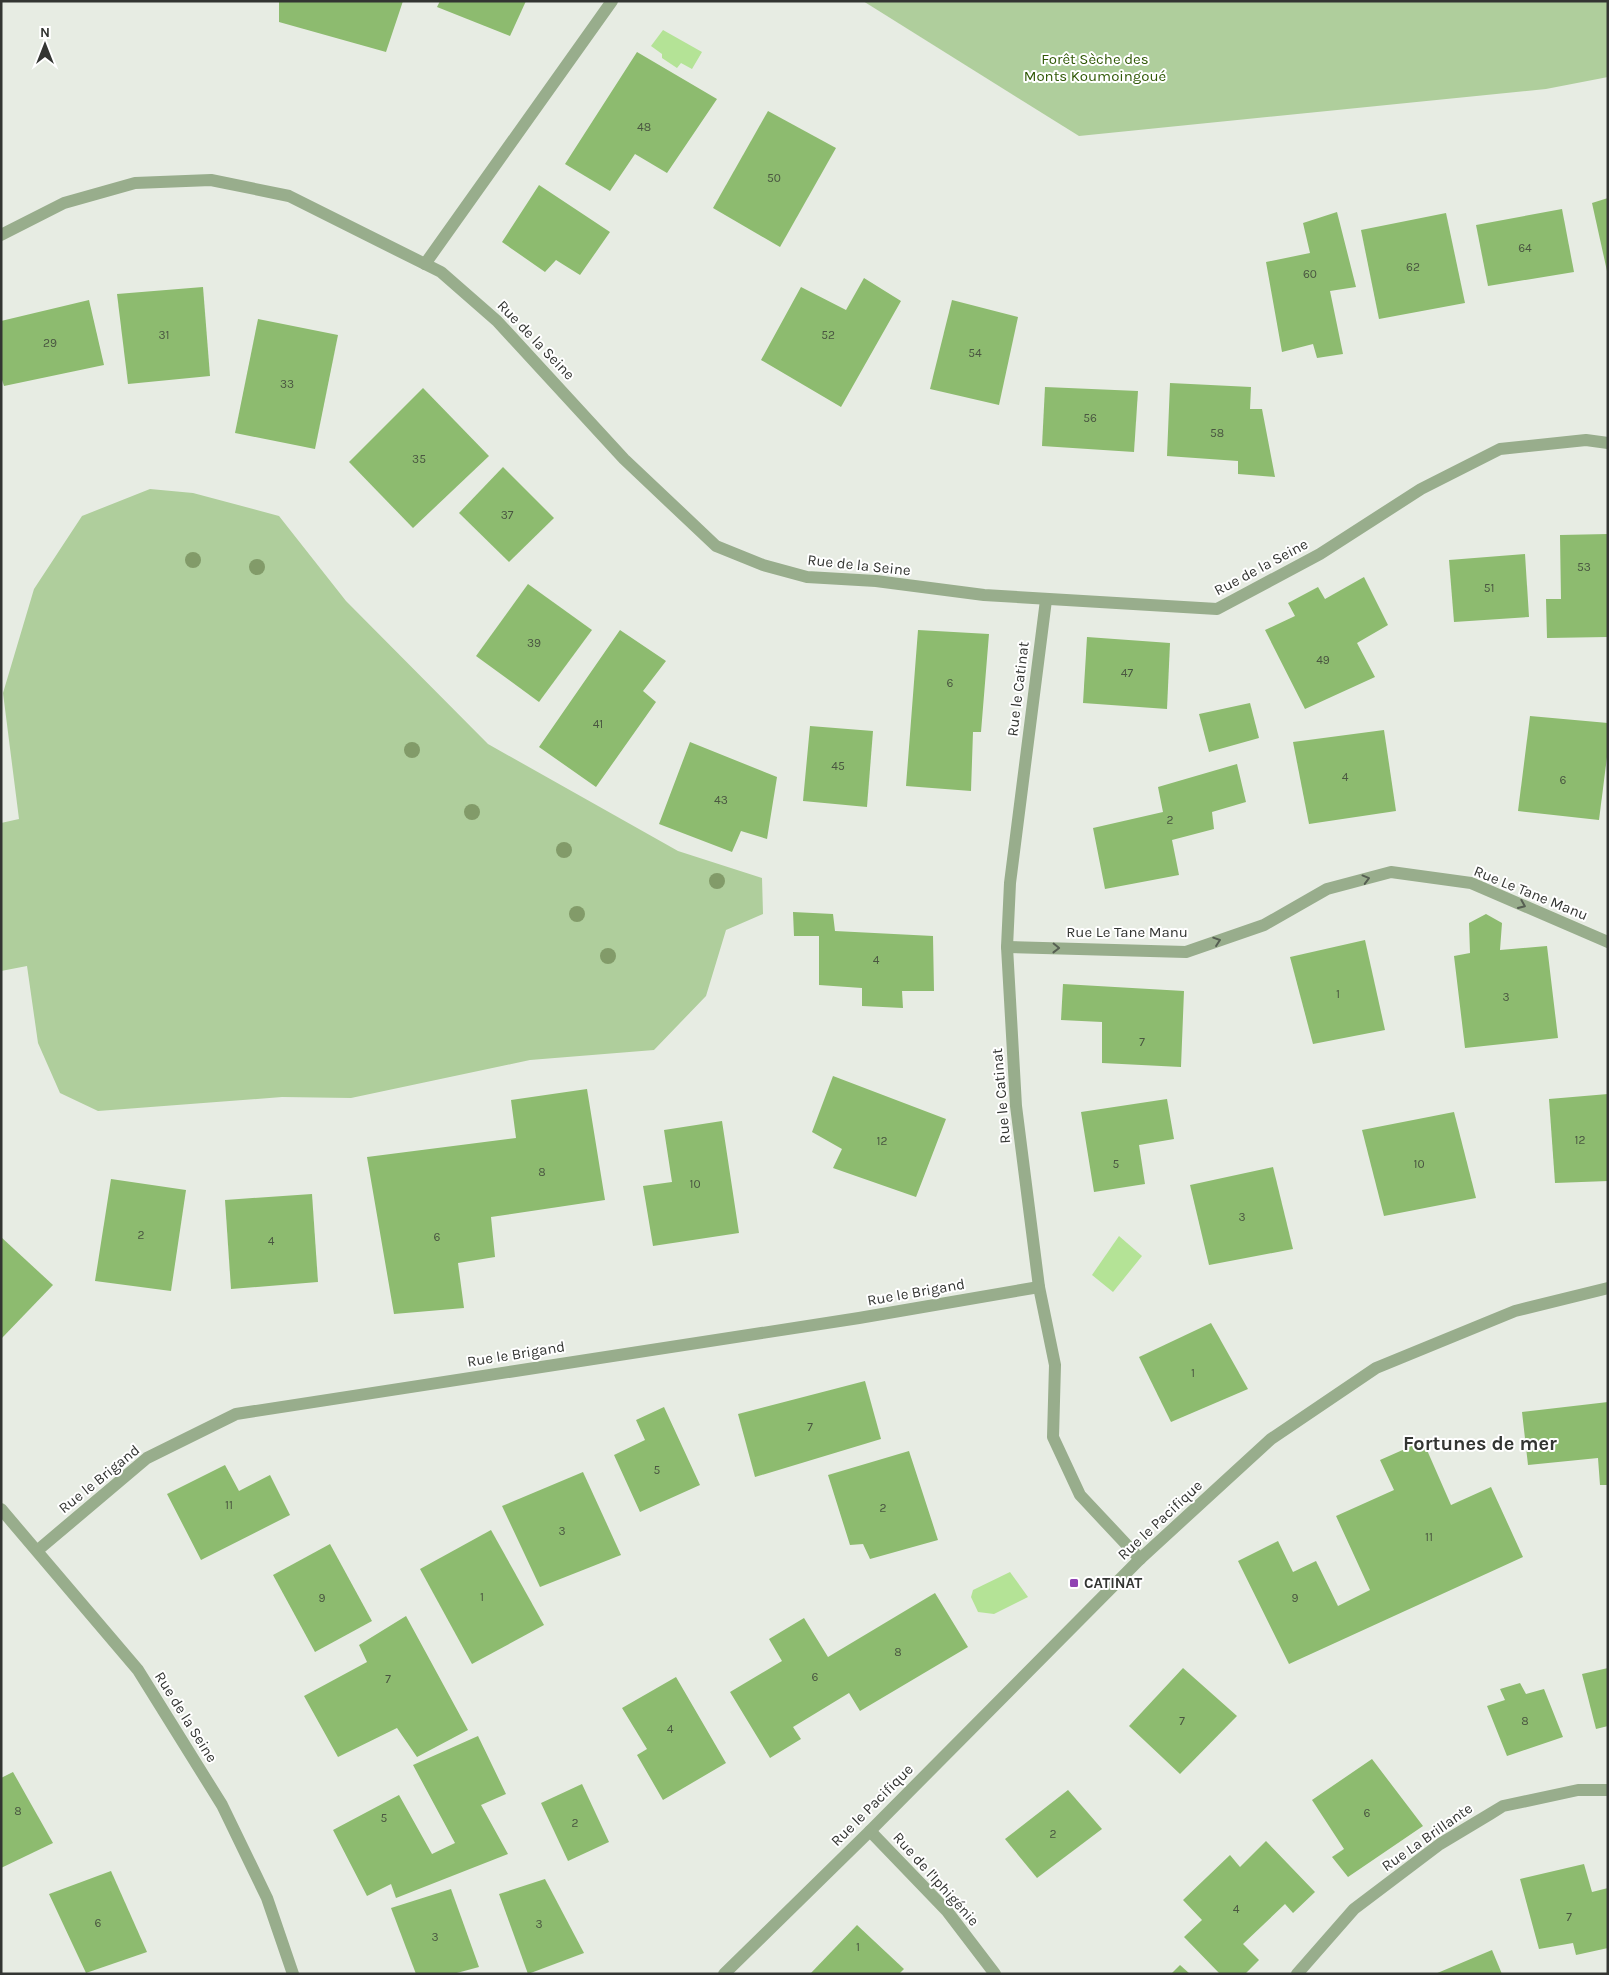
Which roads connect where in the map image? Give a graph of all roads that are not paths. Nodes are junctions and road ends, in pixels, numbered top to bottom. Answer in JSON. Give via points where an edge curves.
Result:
{"nodes":[{"id":1,"x":612,"y":1,"type":"edge"},
{"id":2,"x":1,"y":235,"type":"edge"},
{"id":3,"x":425,"y":264,"type":"junction"},
{"id":4,"x":1608,"y":443,"type":"edge"},
{"id":5,"x":1046,"y":600,"type":"junction"},
{"id":6,"x":1608,"y":942,"type":"edge"},
{"id":7,"x":1007,"y":947,"type":"junction"},
{"id":8,"x":1039,"y":1287,"type":"junction"},
{"id":9,"x":1608,"y":1288,"type":"edge"},
{"id":10,"x":1,"y":1508,"type":"edge"},
{"id":11,"x":38,"y":1550,"type":"junction"},
{"id":12,"x":1140,"y":1559,"type":"junction"},
{"id":13,"x":1608,"y":1790,"type":"edge"},
{"id":14,"x":870,"y":1832,"type":"junction"},
{"id":15,"x":293,"y":1974,"type":"edge"},
{"id":16,"x":724,"y":1974,"type":"edge"},
{"id":17,"x":995,"y":1974,"type":"edge"},
{"id":18,"x":1297,"y":1974,"type":"edge"}],
"edges":[{"from":1,"to":3,"type":"street"},
{"from":2,"to":3,"type":"street","name":"Rue de la Seine","via":[[64,203],[135,184],[211,180],[289,196]]},
{"from":3,"to":5,"type":"street","name":"Rue de la Seine","via":[[441,272],[497,320],[624,459],[716,546],[763,566],[807,577],[876,581]]},
{"from":4,"to":5,"type":"street","name":"Rue de la Seine","via":[[1586,440],[1500,449],[1421,489],[1320,554],[1217,609]]},
{"from":5,"to":7,"type":"street","name":"Rue le Catinat","via":[[1010,883]]},
{"from":7,"to":6,"type":"street","name":"Rue Le Tane Manu","one_way":true,"via":[[1186,952],[1264,925],[1327,889],[1391,872],[1471,883]]},
{"from":7,"to":8,"type":"street","name":"Rue le Catinat","via":[[1016,1106]]},
{"from":8,"to":11,"type":"street","name":"Rue le Brigand","via":[[859,1318],[236,1414],[147,1458]]},
{"from":8,"to":12,"type":"street","name":"Rue le Catinat","via":[[1055,1365],[1054,1437],[1080,1495]]},
{"from":9,"to":12,"type":"street","name":"Rue le Pacifique","via":[[1515,1311],[1376,1368],[1271,1440]]},
{"from":10,"to":11,"type":"street","name":"Rue de la Seine"},
{"from":11,"to":15,"type":"street","name":"Rue de la Seine","via":[[138,1670],[222,1805],[267,1898]]},
{"from":12,"to":14,"type":"street","name":"Rue le Pacifique"},
{"from":13,"to":18,"type":"street","name":"Rue La Brillante","via":[[1578,1790],[1503,1806],[1440,1844],[1354,1909]]},
{"from":14,"to":16,"type":"street","name":"Rue le Pacifique"},
{"from":14,"to":17,"type":"street","name":"Rue de l'Iphigénie","via":[[947,1911]]}]}
